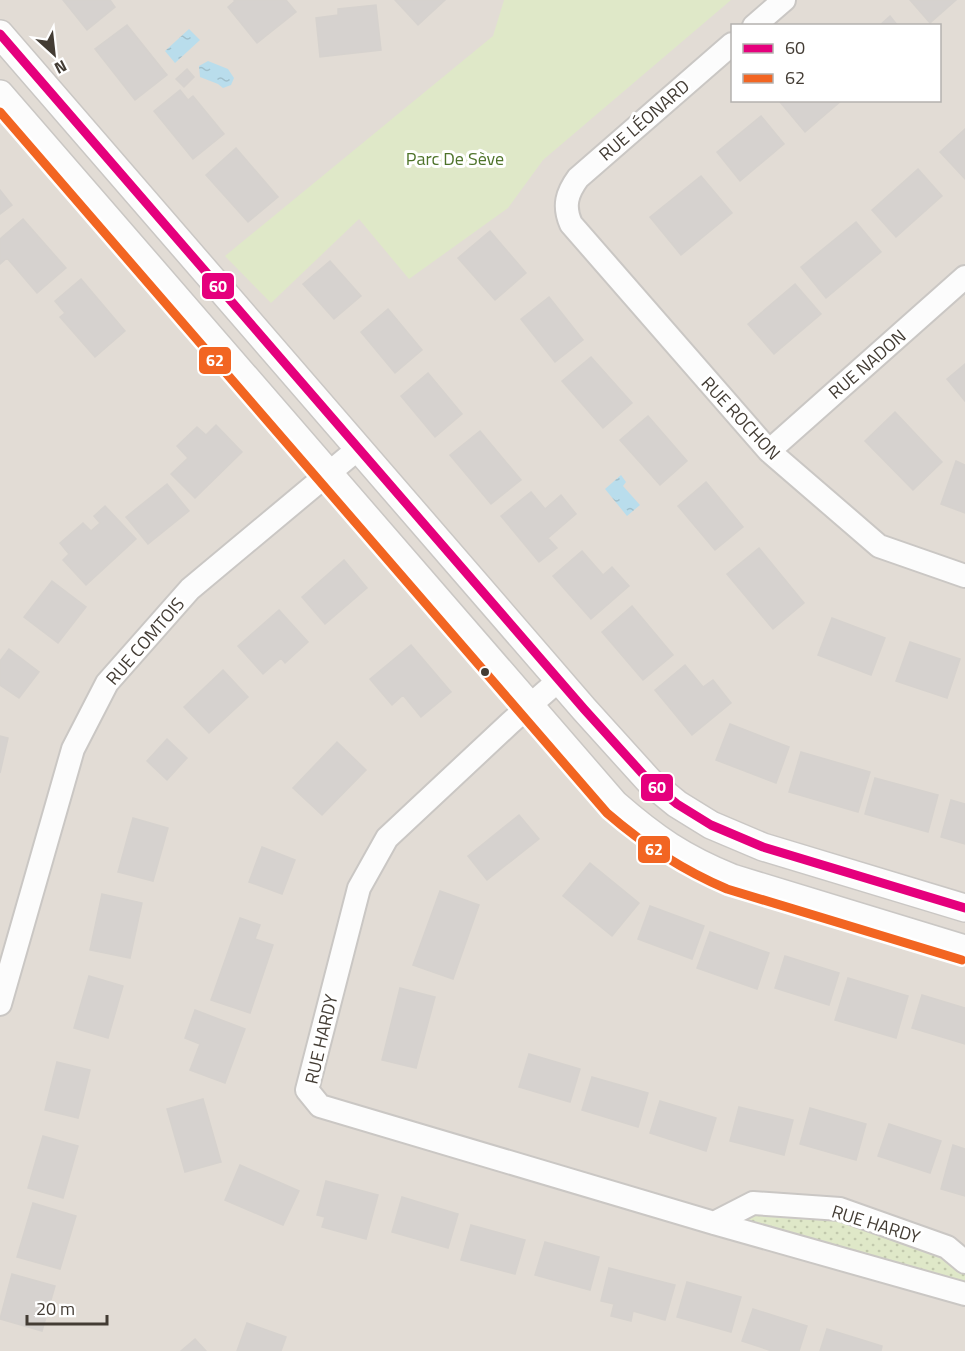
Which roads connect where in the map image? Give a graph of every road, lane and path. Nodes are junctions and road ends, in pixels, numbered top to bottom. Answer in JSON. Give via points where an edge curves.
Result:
{"nodes":[{"id":1,"x":784,"y":0,"type":"edge"},
{"id":2,"x":756,"y":24,"type":"edge"},
{"id":3,"x":0,"y":34,"type":"edge"},
{"id":4,"x":731,"y":45,"type":"edge"},
{"id":5,"x":0,"y":94,"type":"edge"},
{"id":6,"x":566,"y":204,"type":"joint"},
{"id":7,"x":965,"y":278,"type":"edge"},
{"id":8,"x":359,"y":448,"type":"junction"},
{"id":9,"x":769,"y":451,"type":"junction"},
{"id":10,"x":328,"y":474,"type":"junction"},
{"id":11,"x":965,"y":576,"type":"edge"},
{"id":12,"x":559,"y":680,"type":"junction"},
{"id":13,"x":529,"y":706,"type":"junction"},
{"id":14,"x":965,"y":908,"type":"edge"},
{"id":15,"x":965,"y":949,"type":"edge"},
{"id":16,"x":0,"y":1004,"type":"edge"},
{"id":17,"x":714,"y":1223,"type":"junction"},
{"id":18,"x":965,"y":1262,"type":"edge"},
{"id":19,"x":965,"y":1294,"type":"edge"}],
"edges":[{"from":1,"to":2,"type":"street"},
{"from":3,"to":8,"type":"street"},
{"from":4,"to":6,"type":"street","name":"RUE LÉONARD","via":[[578,178]]},
{"from":5,"to":10,"type":"street"},
{"from":6,"to":9,"type":"street","name":"RUE ROCHON","via":[[567,216],[576,232]]},
{"from":7,"to":9,"type":"street","name":"RUE NADON"},
{"from":8,"to":10,"type":"street","name":"RUE COMTOIS"},
{"from":8,"to":12,"type":"street"},
{"from":9,"to":11,"type":"street","name":"RUE ROCHON","via":[[879,546]]},
{"from":10,"to":13,"type":"street"},
{"from":10,"to":16,"type":"street","name":"RUE COMTOIS","via":[[189,589],[107,683],[73,749]]},
{"from":12,"to":13,"type":"street","name":"RUE HARDY"},
{"from":12,"to":14,"type":"street","via":[[650,782],[676,804],[711,825],[763,847]]},
{"from":13,"to":15,"type":"street","via":[[615,804],[660,842],[696,862],[753,885]]},
{"from":13,"to":17,"type":"street","name":"RUE HARDY","via":[[387,838],[359,888],[307,1090],[320,1106]]},
{"from":17,"to":18,"type":"street","name":"RUE HARDY","via":[[753,1203],[840,1209],[947,1247]]},
{"from":17,"to":19,"type":"street","name":"RUE HARDY"}]}
